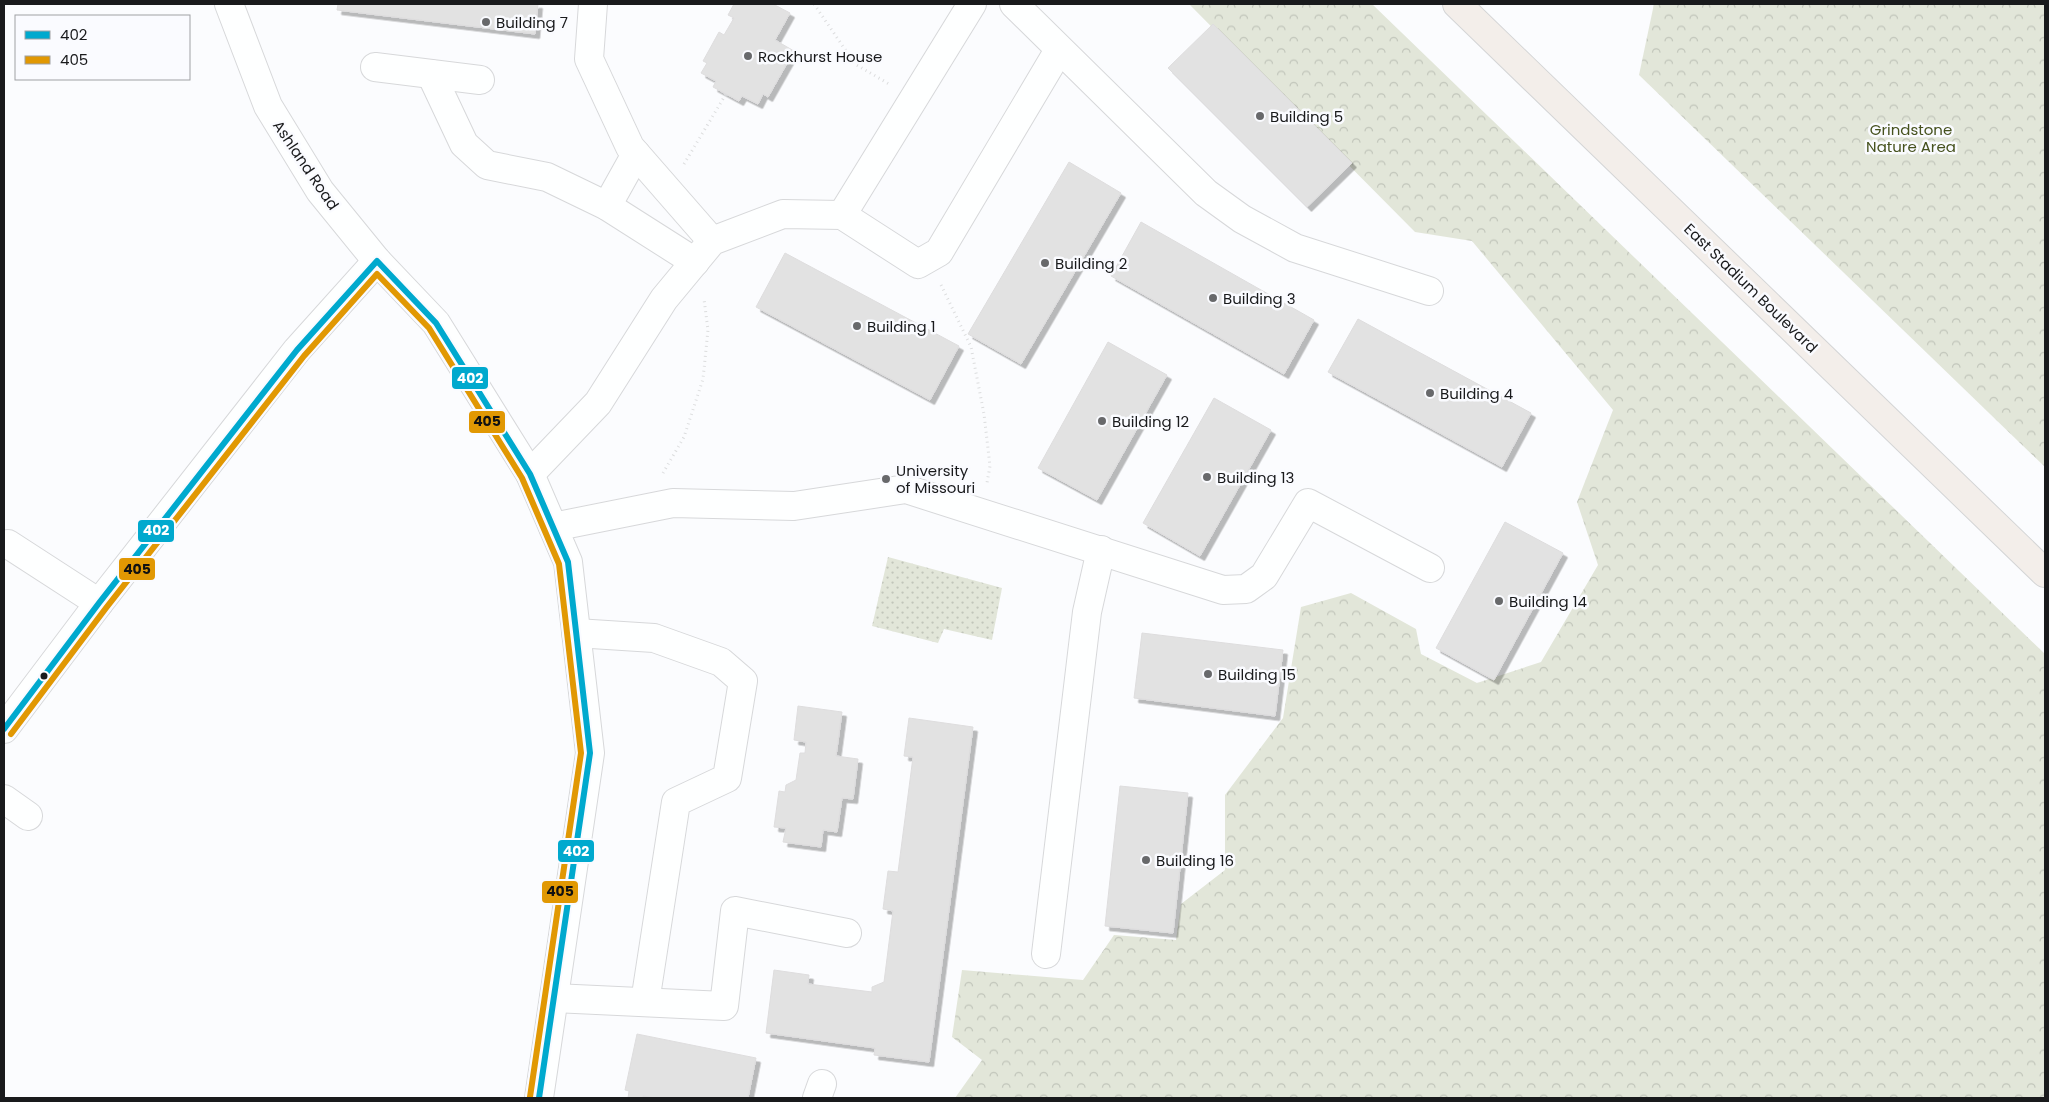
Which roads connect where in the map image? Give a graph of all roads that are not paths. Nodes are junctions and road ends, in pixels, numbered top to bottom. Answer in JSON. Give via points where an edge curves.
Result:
{"nodes":[{"id":1,"x":229,"y":4,"type":"edge"},
{"id":2,"x":593,"y":4,"type":"edge"},
{"id":3,"x":972,"y":4,"type":"edge"},
{"id":4,"x":1014,"y":4,"type":"edge"},
{"id":5,"x":1457,"y":4,"type":"edge"},
{"id":6,"x":1059,"y":50,"type":"junction"},
{"id":7,"x":376,"y":67,"type":"dead end"},
{"id":8,"x":431,"y":74,"type":"junction"},
{"id":9,"x":480,"y":80,"type":"dead end"},
{"id":10,"x":636,"y":154,"type":"junction"},
{"id":11,"x":607,"y":206,"type":"junction"},
{"id":12,"x":842,"y":215,"type":"junction"},
{"id":13,"x":700,"y":256,"type":"junction"},
{"id":14,"x":377,"y":261,"type":"junction"},
{"id":15,"x":1429,"y":291,"type":"dead end"},
{"id":16,"x":530,"y":474,"type":"junction"},
{"id":17,"x":553,"y":527,"type":"junction"},
{"id":18,"x":8,"y":544,"type":"dead end"},
{"id":19,"x":1101,"y":550,"type":"junction"},
{"id":20,"x":1430,"y":568,"type":"dead end"},
{"id":21,"x":2045,"y":573,"type":"edge"},
{"id":22,"x":99,"y":603,"type":"junction"},
{"id":23,"x":576,"y":633,"type":"junction"},
{"id":24,"x":4,"y":729,"type":"edge"},
{"id":25,"x":4,"y":799,"type":"edge"},
{"id":26,"x":28,"y":816,"type":"dead end"},
{"id":27,"x":848,"y":932,"type":"dead end"},
{"id":28,"x":1046,"y":954,"type":"dead end"},
{"id":29,"x":554,"y":998,"type":"junction"},
{"id":30,"x":645,"y":1002,"type":"junction"},
{"id":31,"x":539,"y":1098,"type":"edge"}],
"edges":[{"from":1,"to":14,"type":"street","name":"Ashland Road","via":[[268,106],[320,191]]},
{"from":2,"to":10,"type":"street","via":[[589,59]]},
{"from":3,"to":12,"type":"street"},
{"from":4,"to":6,"type":"street"},
{"from":5,"to":21,"type":"main road","name":"East Stadium Boulevard"},
{"from":6,"to":12,"type":"street","via":[[939,252],[918,264]]},
{"from":6,"to":15,"type":"street","via":[[1206,194],[1242,219],[1295,248]]},
{"from":7,"to":8,"type":"street"},
{"from":8,"to":9,"type":"street"},
{"from":8,"to":11,"type":"street","via":[[464,144],[487,165],[547,177]]},
{"from":10,"to":11,"type":"street"},
{"from":10,"to":13,"type":"street","via":[[668,192]]},
{"from":11,"to":13,"type":"street"},
{"from":12,"to":13,"type":"street","via":[[783,214]]},
{"from":13,"to":16,"type":"street","via":[[664,299],[598,404]]},
{"from":14,"to":16,"type":"street","name":"Ashland Road","via":[[436,323]]},
{"from":14,"to":22,"type":"street","via":[[298,350]]},
{"from":16,"to":17,"type":"street","name":"Ashland Road"},
{"from":17,"to":19,"type":"street","via":[[673,503],[794,506],[906,489]]},
{"from":17,"to":23,"type":"street","name":"Ashland Road","via":[[568,562]]},
{"from":18,"to":22,"type":"street"},
{"from":19,"to":20,"type":"street","via":[[1222,590],[1246,589],[1264,576],[1308,503]]},
{"from":19,"to":28,"type":"street","via":[[1087,612]]},
{"from":22,"to":24,"type":"street"},
{"from":23,"to":29,"type":"street","name":"Ashland Road","via":[[590,753]]},
{"from":23,"to":30,"type":"street","via":[[654,638],[721,662],[743,680],[727,778],[676,802]]},
{"from":25,"to":26,"type":"street"},
{"from":27,"to":30,"type":"street","via":[[735,911],[724,1006]]},
{"from":29,"to":30,"type":"street"},
{"from":29,"to":31,"type":"street","name":"Ashland Road"}]}
